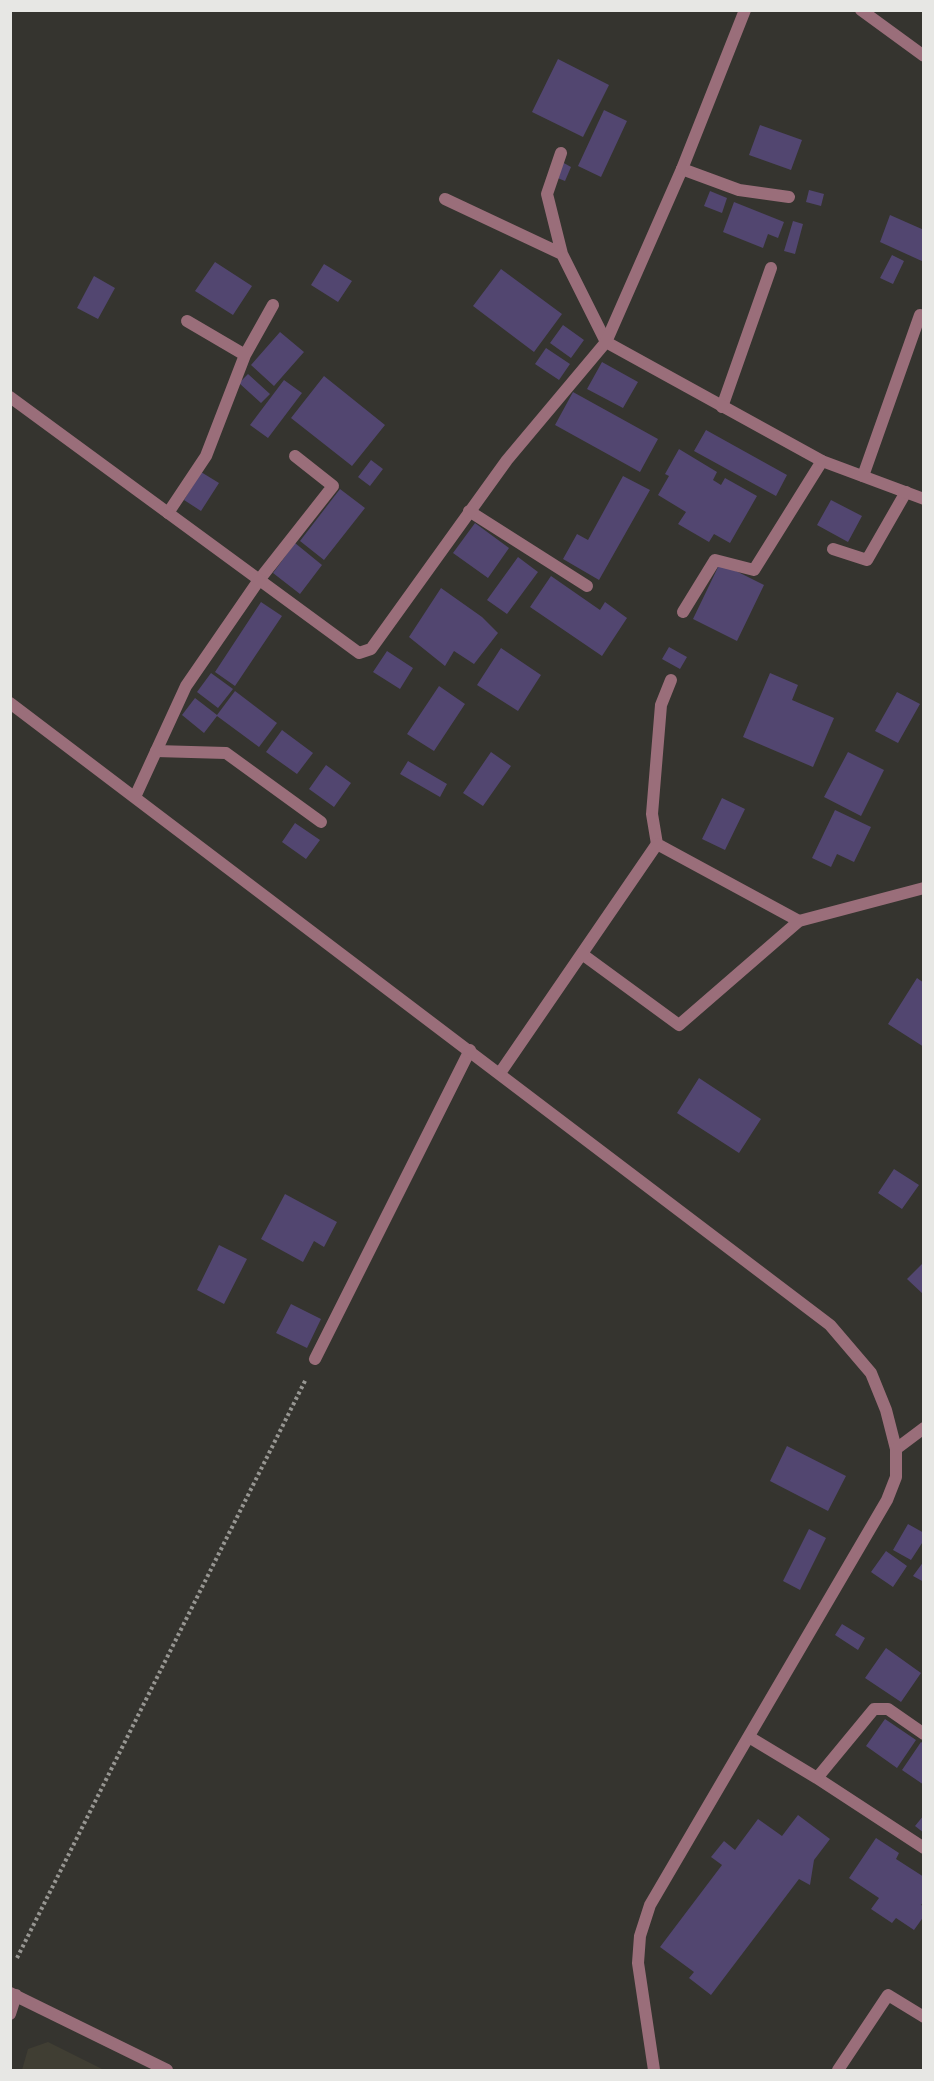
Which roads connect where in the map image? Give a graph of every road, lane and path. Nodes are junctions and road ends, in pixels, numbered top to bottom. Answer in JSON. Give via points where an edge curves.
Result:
{"nodes":[{"id":1,"x":745,"y":10,"type":"edge"},
{"id":2,"x":861,"y":10,"type":"edge"},
{"id":3,"x":924,"y":56,"type":"edge"},
{"id":4,"x":561,"y":153,"type":"dead end"},
{"id":5,"x":682,"y":169,"type":"junction"},
{"id":6,"x":789,"y":197,"type":"dead end"},
{"id":7,"x":445,"y":199,"type":"dead end"},
{"id":8,"x":561,"y":254,"type":"junction"},
{"id":9,"x":771,"y":268,"type":"dead end"},
{"id":10,"x":273,"y":305,"type":"dead end"},
{"id":11,"x":920,"y":315,"type":"dead end"},
{"id":12,"x":187,"y":321,"type":"dead end"},
{"id":13,"x":606,"y":342,"type":"junction"},
{"id":14,"x":245,"y":355,"type":"junction"},
{"id":15,"x":10,"y":397,"type":"edge"},
{"id":16,"x":722,"y":407,"type":"junction"},
{"id":17,"x":295,"y":456,"type":"dead end"},
{"id":18,"x":822,"y":461,"type":"junction"},
{"id":19,"x":863,"y":476,"type":"junction"},
{"id":20,"x":906,"y":492,"type":"junction"},
{"id":21,"x":924,"y":499,"type":"edge"},
{"id":22,"x":469,"y":511,"type":"junction"},
{"id":23,"x":168,"y":513,"type":"junction"},
{"id":24,"x":833,"y":549,"type":"dead end"},
{"id":25,"x":259,"y":580,"type":"junction"},
{"id":26,"x":587,"y":586,"type":"dead end"},
{"id":27,"x":683,"y":612,"type":"dead end"},
{"id":28,"x":671,"y":680,"type":"dead end"},
{"id":29,"x":10,"y":703,"type":"edge"},
{"id":30,"x":156,"y":751,"type":"junction"},
{"id":31,"x":135,"y":797,"type":"junction"},
{"id":32,"x":321,"y":822,"type":"dead end"},
{"id":33,"x":657,"y":844,"type":"junction"},
{"id":34,"x":924,"y":888,"type":"edge"},
{"id":35,"x":799,"y":921,"type":"junction"},
{"id":36,"x":582,"y":954,"type":"junction"},
{"id":37,"x":470,"y":1050,"type":"junction"},
{"id":38,"x":500,"y":1073,"type":"junction"},
{"id":39,"x":315,"y":1359,"type":"joint"},
{"id":40,"x":924,"y":1428,"type":"edge"},
{"id":41,"x":896,"y":1449,"type":"junction"},
{"id":42,"x":924,"y":1734,"type":"edge"},
{"id":43,"x":749,"y":1737,"type":"junction"},
{"id":44,"x":817,"y":1778,"type":"junction"},
{"id":45,"x":924,"y":1848,"type":"edge"},
{"id":46,"x":17,"y":1958,"type":"dead end"},
{"id":47,"x":13,"y":1994,"type":"edge"},
{"id":48,"x":10,"y":2014,"type":"edge"},
{"id":49,"x":924,"y":2017,"type":"edge"},
{"id":50,"x":167,"y":2070,"type":"edge"},
{"id":51,"x":654,"y":2070,"type":"edge"},
{"id":52,"x":838,"y":2070,"type":"edge"}],
"edges":[{"from":1,"to":5,"type":"street"},
{"from":2,"to":3,"type":"street"},
{"from":4,"to":8,"type":"street","via":[[547,194]]},
{"from":5,"to":6,"type":"street","via":[[739,190]]},
{"from":5,"to":13,"type":"street"},
{"from":7,"to":8,"type":"street"},
{"from":8,"to":13,"type":"street"},
{"from":9,"to":16,"type":"street"},
{"from":10,"to":14,"type":"street"},
{"from":11,"to":19,"type":"street"},
{"from":12,"to":14,"type":"street"},
{"from":13,"to":16,"type":"street"},
{"from":13,"to":22,"type":"street","via":[[507,459]]},
{"from":14,"to":23,"type":"street","via":[[206,456]]},
{"from":15,"to":23,"type":"street"},
{"from":16,"to":18,"type":"street"},
{"from":17,"to":25,"type":"street","via":[[333,486]]},
{"from":18,"to":19,"type":"street"},
{"from":18,"to":27,"type":"street","via":[[754,570],[715,560]]},
{"from":19,"to":20,"type":"street"},
{"from":20,"to":21,"type":"street"},
{"from":20,"to":24,"type":"street","via":[[867,560]]},
{"from":22,"to":25,"type":"street","via":[[371,649],[358,653]]},
{"from":22,"to":26,"type":"street"},
{"from":23,"to":25,"type":"street"},
{"from":25,"to":30,"type":"street","via":[[186,686]]},
{"from":28,"to":33,"type":"street","via":[[661,705],[658,738],[652,814]]},
{"from":29,"to":31,"type":"street"},
{"from":30,"to":31,"type":"street"},
{"from":30,"to":32,"type":"street","via":[[226,753]]},
{"from":31,"to":37,"type":"street"},
{"from":33,"to":35,"type":"street"},
{"from":33,"to":36,"type":"street"},
{"from":34,"to":35,"type":"street"},
{"from":35,"to":36,"type":"street","via":[[679,1025]]},
{"from":36,"to":38,"type":"street"},
{"from":37,"to":38,"type":"street"},
{"from":37,"to":39,"type":"street"},
{"from":38,"to":41,"type":"street","via":[[830,1325],[871,1373]]},
{"from":39,"to":46,"type":"path"},
{"from":40,"to":41,"type":"street"},
{"from":41,"to":43,"type":"street","via":[[896,1477],[887,1500]]},
{"from":42,"to":44,"type":"street","via":[[888,1709],[874,1709]]},
{"from":43,"to":44,"type":"street"},
{"from":43,"to":51,"type":"street","via":[[650,1905],[640,1936],[638,1963]]},
{"from":44,"to":45,"type":"street"},
{"from":47,"to":48,"type":"street"},
{"from":47,"to":50,"type":"street"},
{"from":49,"to":52,"type":"street","via":[[888,1995]]}]}
